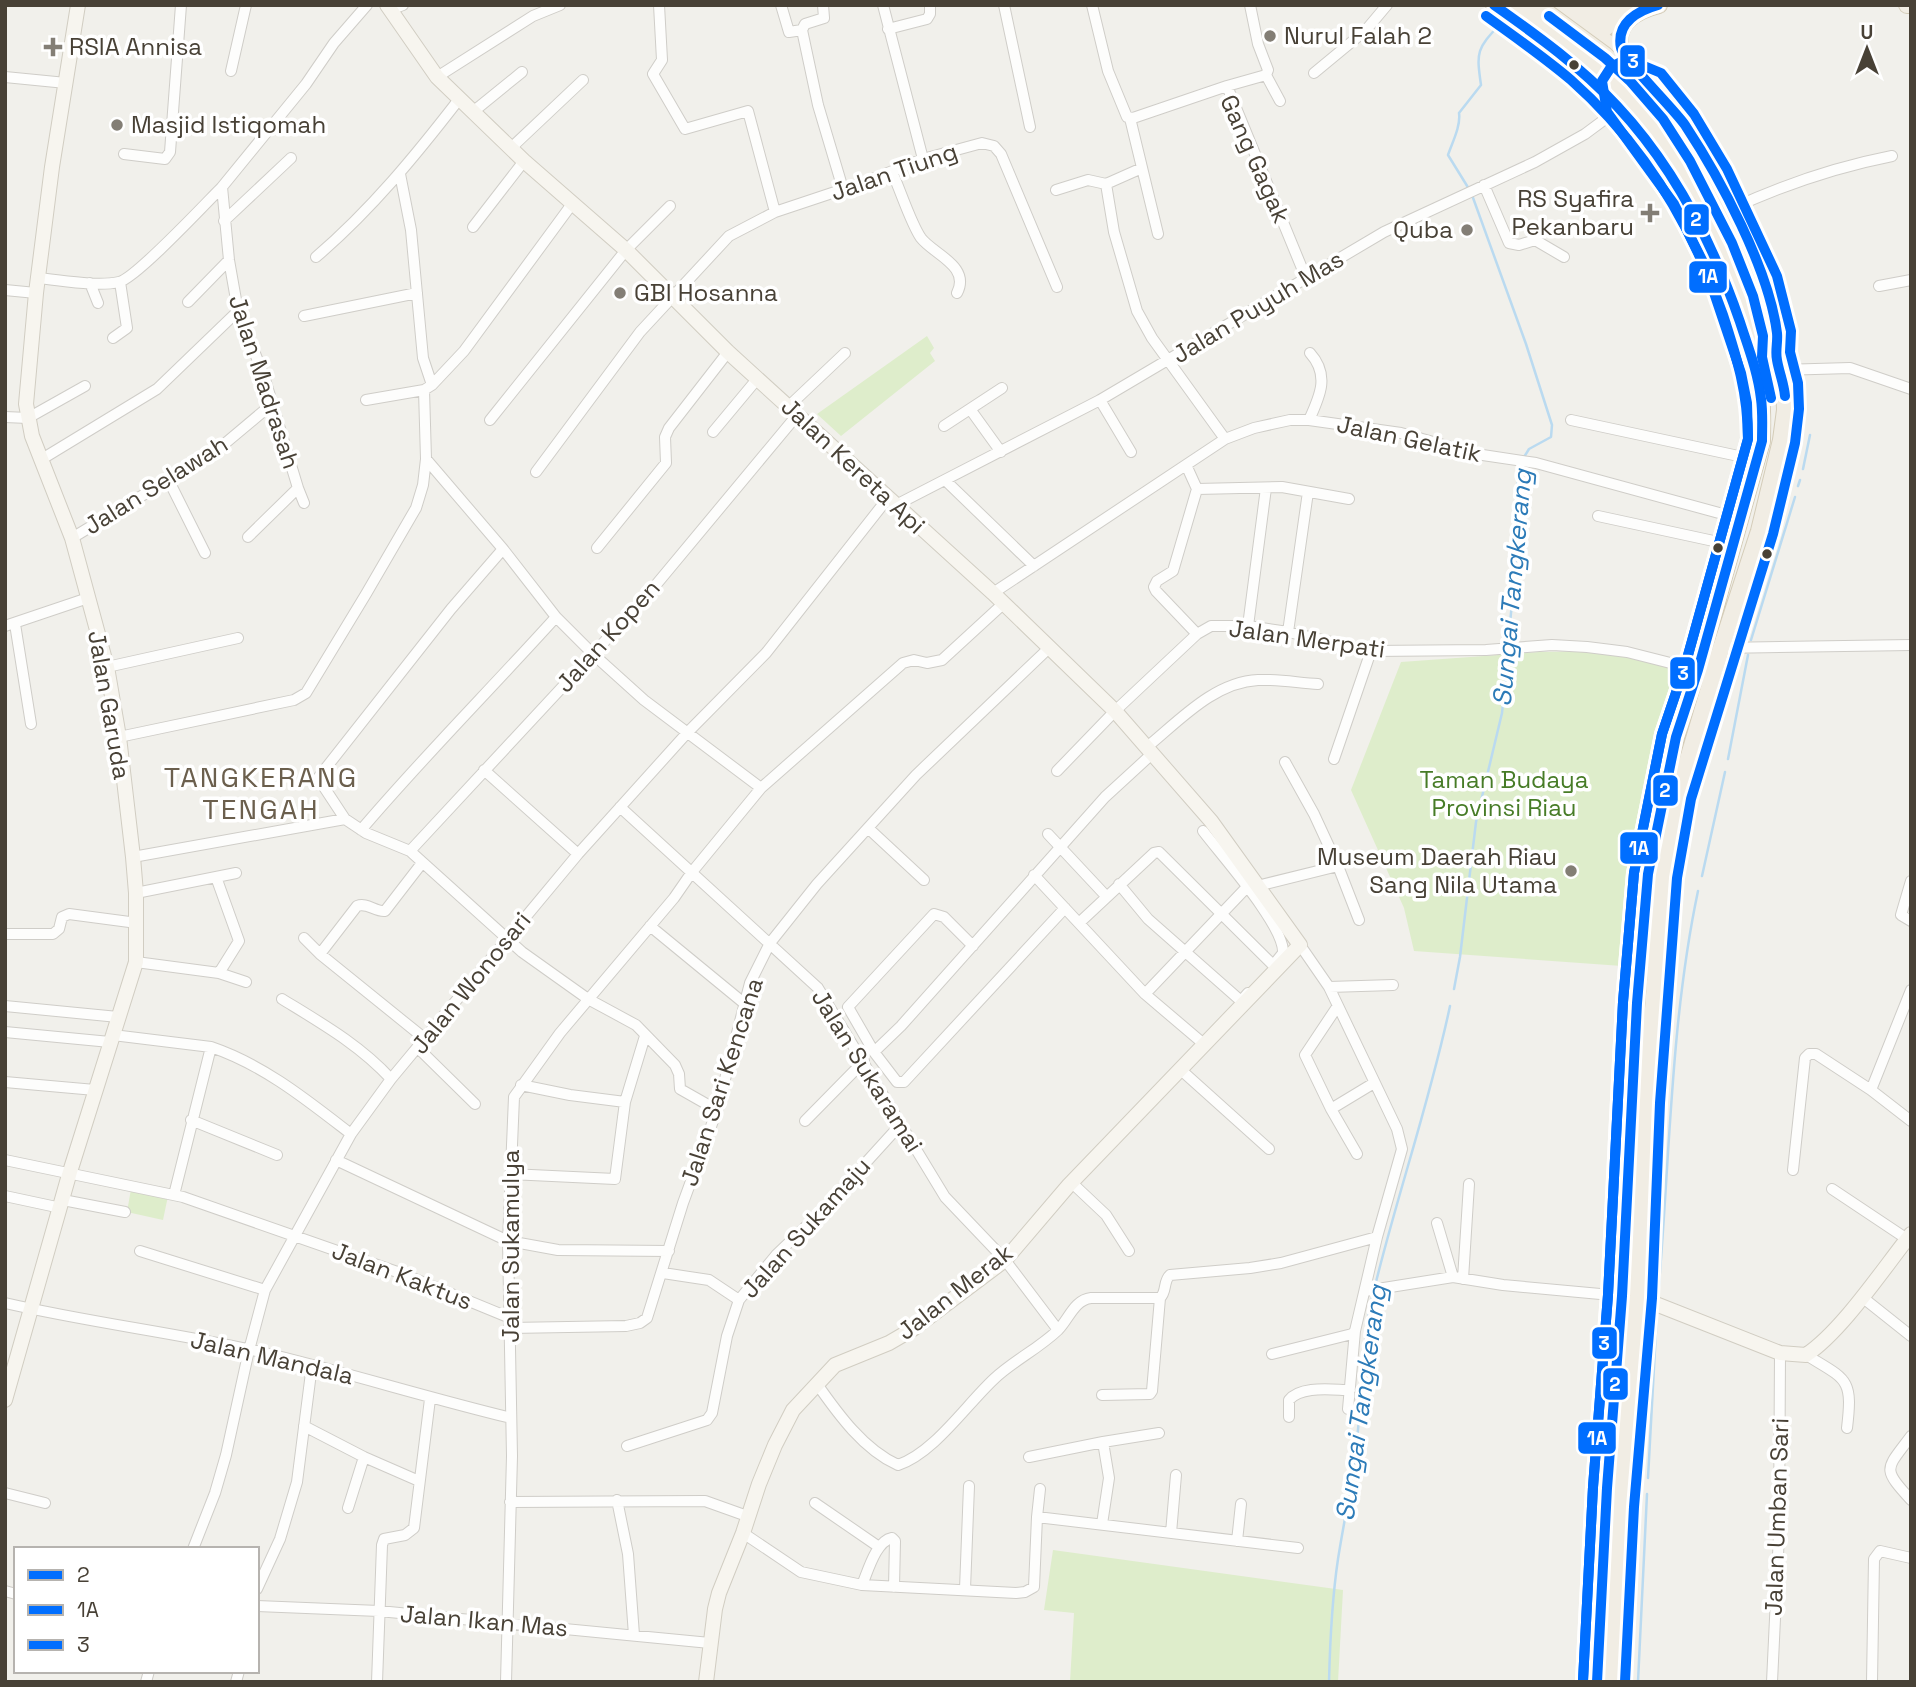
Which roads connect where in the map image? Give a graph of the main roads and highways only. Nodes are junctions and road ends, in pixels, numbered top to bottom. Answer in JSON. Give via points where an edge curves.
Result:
{"nodes":[{"id":1,"x":1494,"y":5,"type":"edge"},
{"id":2,"x":1505,"y":5,"type":"edge"},
{"id":3,"x":1513,"y":5,"type":"edge"},
{"id":4,"x":1537,"y":5,"type":"edge"},
{"id":5,"x":1557,"y":5,"type":"edge"},
{"id":6,"x":1570,"y":5,"type":"edge"},
{"id":7,"x":1610,"y":5,"type":"edge"},
{"id":8,"x":1616,"y":5,"type":"edge"},
{"id":9,"x":1635,"y":5,"type":"edge"},
{"id":10,"x":1659,"y":5,"type":"edge"},
{"id":11,"x":1584,"y":24,"type":"junction"},
{"id":12,"x":1598,"y":35,"type":"junction"},
{"id":13,"x":1558,"y":52,"type":"junction"},
{"id":14,"x":1622,"y":54,"type":"junction"},
{"id":15,"x":1572,"y":63,"type":"junction"},
{"id":16,"x":1651,"y":83,"type":"junction"},
{"id":17,"x":1619,"y":108,"type":"junction"},
{"id":18,"x":1762,"y":337,"type":"junction"},
{"id":19,"x":1776,"y":353,"type":"junction"},
{"id":20,"x":1759,"y":389,"type":"junction"},
{"id":21,"x":1630,"y":1297,"type":"junction"},
{"id":22,"x":1597,"y":1682,"type":"edge"},
{"id":23,"x":1611,"y":1682,"type":"edge"}],
"edges":[{"from":1,"to":13,"type":"main road"},
{"from":2,"to":4,"type":"main road","via":[[1526,18],[1535,14]]},
{"from":3,"to":18,"type":"main road","bridge":true,"via":[[1601,71],[1651,125],[1694,188],[1723,243]]},
{"from":4,"to":18,"type":"main road","bridge":true,"via":[[1605,55],[1647,97],[1680,140],[1733,237],[1750,279]]},
{"from":5,"to":11,"type":"main road"},
{"from":6,"to":7,"type":"main road","via":[[1595,9]]},
{"from":8,"to":11,"type":"main road"},
{"from":9,"to":12,"type":"main road"},
{"from":10,"to":14,"type":"main road","via":[[1622,26],[1618,37]]},
{"from":11,"to":12,"type":"main road"},
{"from":11,"to":13,"type":"main road"},
{"from":12,"to":14,"type":"main road"},
{"from":12,"to":15,"type":"main road"},
{"from":13,"to":15,"type":"main road"},
{"from":14,"to":16,"type":"main road"},
{"from":15,"to":17,"type":"main road"},
{"from":16,"to":17,"type":"main road","via":[[1628,74],[1620,77],[1615,89]]},
{"from":16,"to":19,"type":"main road","via":[[1683,122],[1731,209],[1763,280],[1777,333]]},
{"from":17,"to":20,"type":"main road","via":[[1700,222],[1724,275]]},
{"from":18,"to":19,"type":"main road"},
{"from":18,"to":20,"type":"main road","via":[[1764,374]]},
{"from":19,"to":21,"type":"main road","via":[[1784,385],[1781,440],[1759,531],[1677,796],[1663,876]]},
{"from":20,"to":21,"type":"main road","via":[[1762,441],[1676,737],[1648,874],[1635,1029]]},
{"from":21,"to":22,"type":"main road","via":[[1607,1488]]},
{"from":21,"to":23,"type":"main road"}]}
